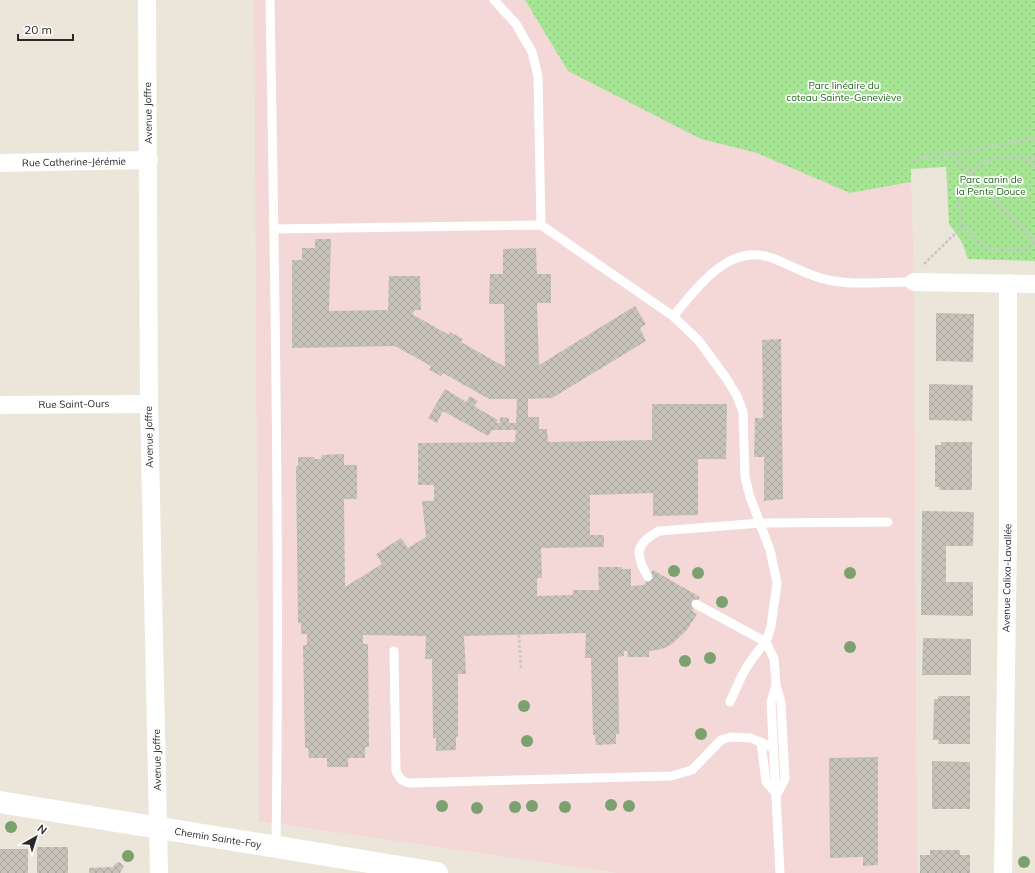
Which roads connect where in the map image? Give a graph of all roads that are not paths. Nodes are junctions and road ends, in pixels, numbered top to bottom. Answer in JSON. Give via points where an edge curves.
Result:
{"nodes":[{"id":1,"x":147,"y":0,"type":"edge"},
{"id":2,"x":270,"y":0,"type":"edge"},
{"id":3,"x":494,"y":0,"type":"edge"},
{"id":4,"x":149,"y":160,"type":"junction"},
{"id":5,"x":0,"y":163,"type":"edge"},
{"id":6,"x":541,"y":225,"type":"junction"},
{"id":7,"x":274,"y":229,"type":"junction"},
{"id":8,"x":914,"y":282,"type":"joint"},
{"id":9,"x":1008,"y":283,"type":"junction"},
{"id":10,"x":1035,"y":284,"type":"edge"},
{"id":11,"x":673,"y":316,"type":"junction"},
{"id":12,"x":149,"y":404,"type":"junction"},
{"id":13,"x":0,"y":405,"type":"edge"},
{"id":14,"x":888,"y":522,"type":"dead end"},
{"id":15,"x":761,"y":524,"type":"junction"},
{"id":16,"x":648,"y":577,"type":"dead end"},
{"id":17,"x":696,"y":604,"type":"dead end"},
{"id":18,"x":766,"y":642,"type":"junction"},
{"id":19,"x":394,"y":651,"type":"dead end"},
{"id":20,"x":776,"y":684,"type":"junction"},
{"id":21,"x":730,"y":702,"type":"dead end"},
{"id":22,"x":761,"y":742,"type":"junction"},
{"id":23,"x":773,"y":748,"type":"junction"},
{"id":24,"x":777,"y":794,"type":"junction"},
{"id":25,"x":0,"y":802,"type":"edge"},
{"id":26,"x":158,"y":829,"type":"junction"},
{"id":27,"x":276,"y":847,"type":"junction"},
{"id":28,"x":159,"y":873,"type":"edge"},
{"id":29,"x":434,"y":873,"type":"edge"},
{"id":30,"x":780,"y":873,"type":"edge"},
{"id":31,"x":1003,"y":873,"type":"edge"}],
"edges":[{"from":1,"to":4,"type":"street","name":"Avenue Joffre"},
{"from":2,"to":7,"type":"lane"},
{"from":3,"to":6,"type":"lane","via":[[516,24],[529,46],[538,76]]},
{"from":4,"to":5,"type":"street","name":"Rue Catherine-Jérémie"},
{"from":4,"to":12,"type":"street","name":"Avenue Joffre"},
{"from":6,"to":7,"type":"lane"},
{"from":6,"to":11,"type":"lane"},
{"from":7,"to":27,"type":"lane"},
{"from":8,"to":9,"type":"street"},
{"from":8,"to":11,"type":"lane","via":[[829,281],[770,257],[740,257],[712,272]]},
{"from":9,"to":10,"type":"street"},
{"from":9,"to":31,"type":"street","name":"Avenue Calixa-Lavallée","via":[[1008,536]]},
{"from":11,"to":15,"type":"lane","via":[[699,341],[737,396],[743,412],[745,477]]},
{"from":12,"to":13,"type":"street","name":"Rue Saint-Ours"},
{"from":12,"to":26,"type":"street","name":"Avenue Joffre"},
{"from":14,"to":15,"type":"lane"},
{"from":15,"to":16,"type":"lane","via":[[659,531],[648,537],[639,553],[639,562]]},
{"from":15,"to":18,"type":"lane","via":[[774,563],[777,583],[771,627]]},
{"from":17,"to":18,"type":"lane"},
{"from":18,"to":20,"type":"lane","via":[[774,659]]},
{"from":18,"to":21,"type":"lane","via":[[752,656]]},
{"from":19,"to":22,"type":"lane","via":[[396,771],[398,777],[409,783],[671,776],[692,770],[721,740],[742,736]]},
{"from":20,"to":23,"type":"lane","via":[[771,702]]},
{"from":20,"to":24,"type":"lane","via":[[782,702],[785,779]]},
{"from":22,"to":23,"type":"lane"},
{"from":22,"to":24,"type":"lane","via":[[766,782]]},
{"from":23,"to":24,"type":"lane"},
{"from":24,"to":30,"type":"lane"},
{"from":25,"to":26,"type":"main road","name":"Chemin Sainte-Foy"},
{"from":26,"to":27,"type":"main road","name":"Chemin Sainte-Foy"},
{"from":26,"to":28,"type":"street","name":"Avenue Joffre"},
{"from":27,"to":29,"type":"main road","name":"Chemin Sainte-Foy"}]}
